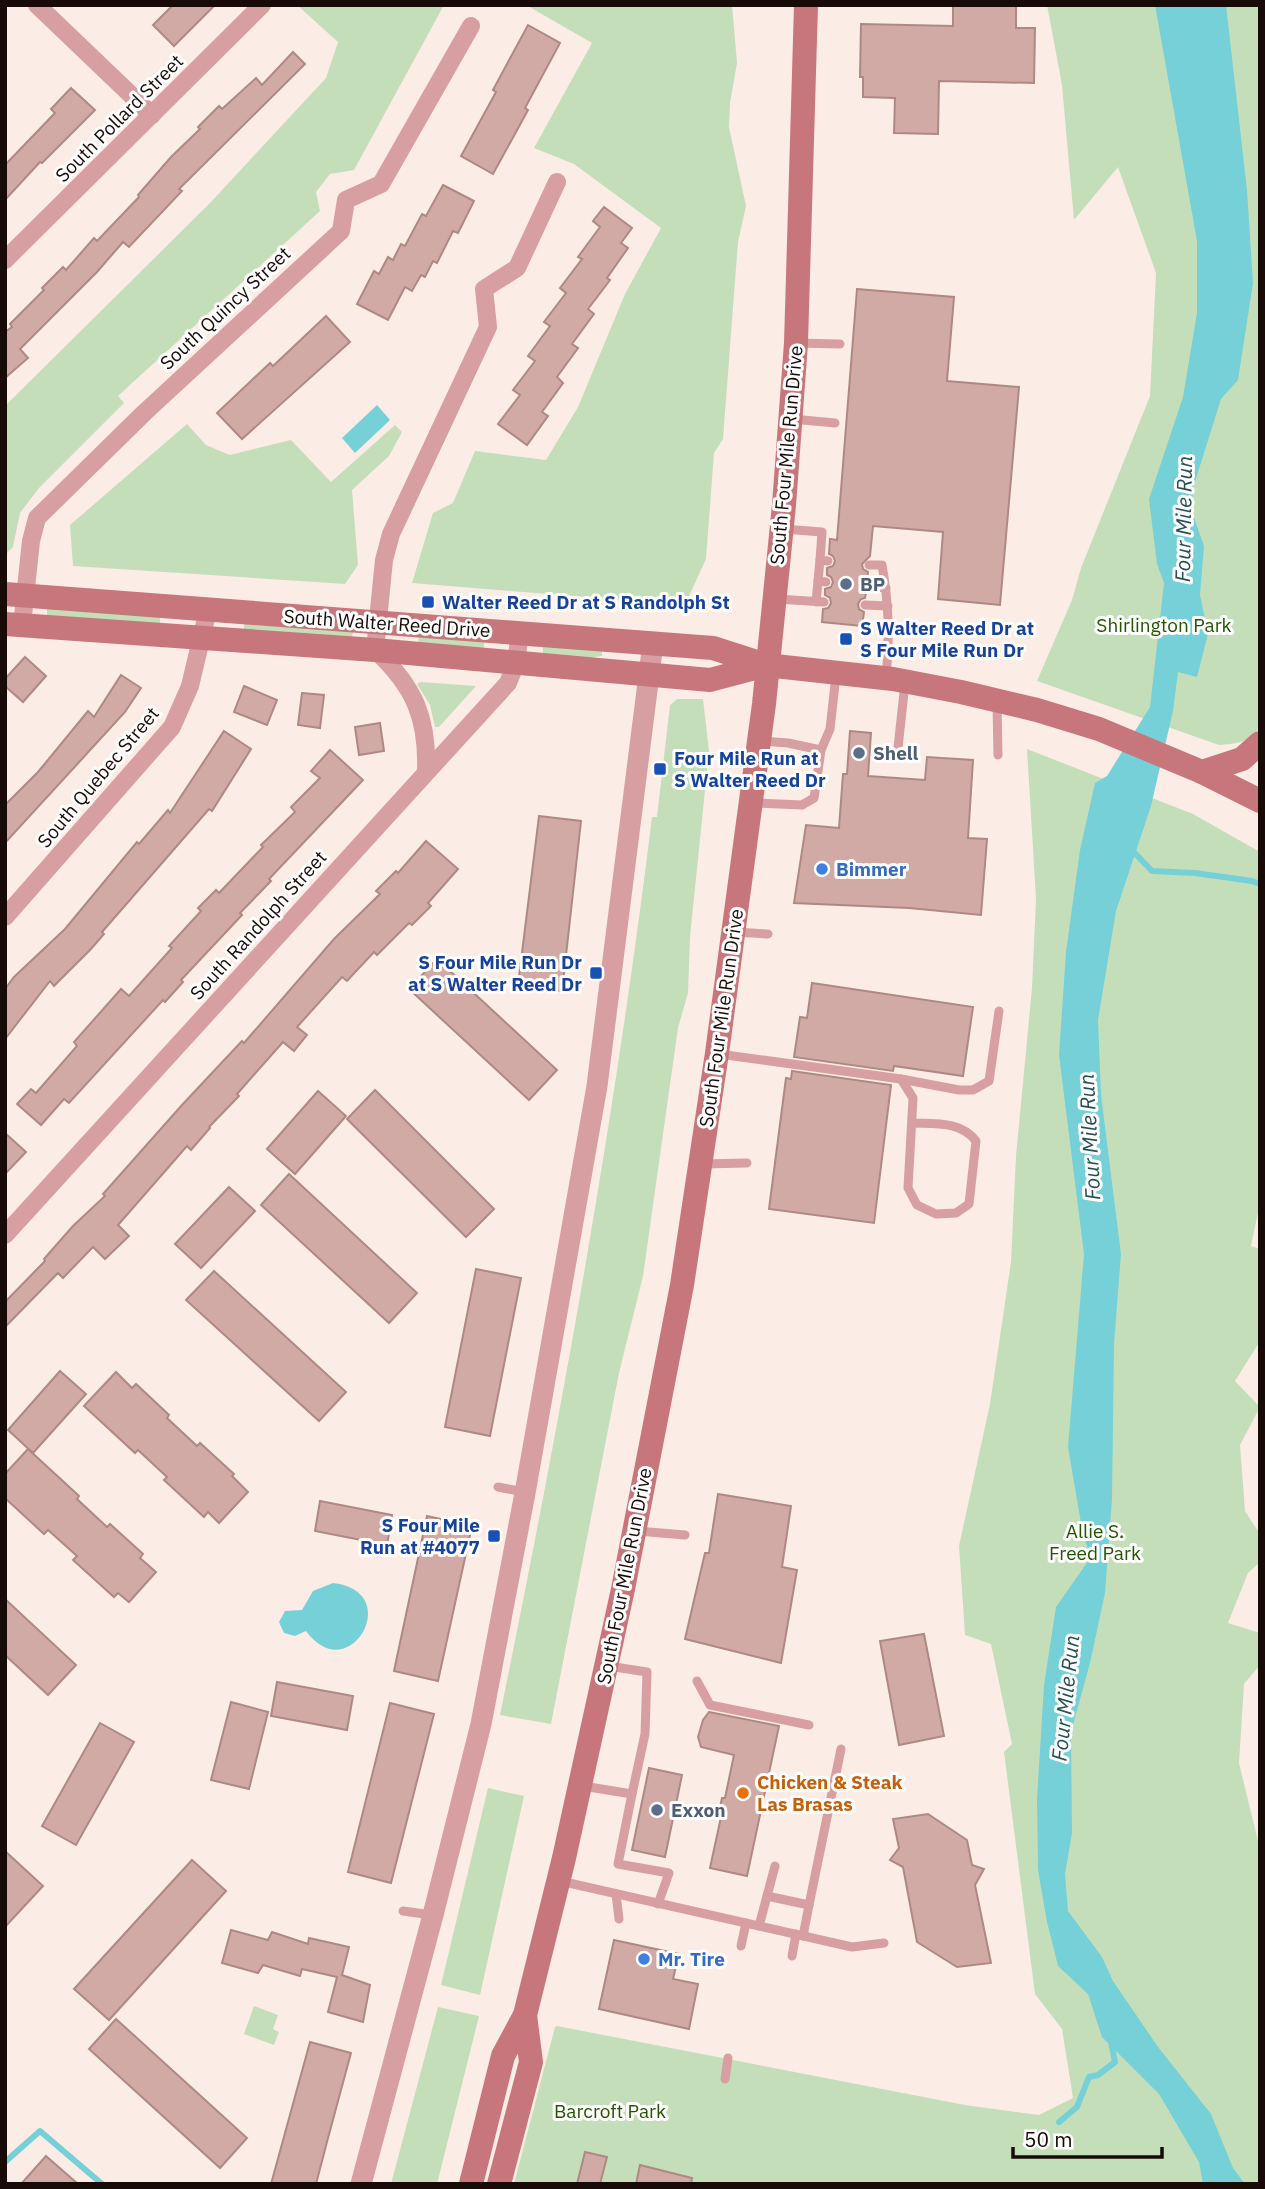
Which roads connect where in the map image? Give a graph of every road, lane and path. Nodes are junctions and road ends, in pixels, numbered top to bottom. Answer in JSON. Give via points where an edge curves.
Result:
{"nodes":[{"id":1,"x":37,"y":5,"type":"edge"},
{"id":2,"x":262,"y":5,"type":"edge"},
{"id":3,"x":806,"y":5,"type":"edge"},
{"id":4,"x":471,"y":26,"type":"dead end"},
{"id":5,"x":152,"y":115,"type":"junction"},
{"id":6,"x":558,"y":182,"type":"dead end"},
{"id":7,"x":5,"y":260,"type":"edge"},
{"id":8,"x":796,"y":342,"type":"junction"},
{"id":9,"x":840,"y":344,"type":"dead end"},
{"id":10,"x":791,"y":419,"type":"junction"},
{"id":11,"x":835,"y":423,"type":"dead end"},
{"id":12,"x":781,"y":529,"type":"junction"},
{"id":13,"x":869,"y":565,"type":"dead end"},
{"id":14,"x":866,"y":586,"type":"dead end"},
{"id":15,"x":886,"y":588,"type":"junction"},
{"id":16,"x":15,"y":595,"type":"edge"},
{"id":17,"x":774,"y":598,"type":"junction"},
{"id":18,"x":865,"y":605,"type":"dead end"},
{"id":19,"x":888,"y":606,"type":"junction"},
{"id":20,"x":208,"y":610,"type":"junction"},
{"id":21,"x":378,"y":622,"type":"junction"},
{"id":22,"x":14,"y":624,"type":"edge"},
{"id":23,"x":520,"y":633,"type":"junction"},
{"id":24,"x":201,"y":639,"type":"junction"},
{"id":25,"x":653,"y":643,"type":"junction"},
{"id":26,"x":375,"y":650,"type":"junction"},
{"id":27,"x":516,"y":663,"type":"junction"},
{"id":28,"x":766,"y":665,"type":"junction"},
{"id":29,"x":836,"y":673,"type":"junction"},
{"id":30,"x":650,"y":675,"type":"junction"},
{"id":31,"x":896,"y":679,"type":"junction"},
{"id":32,"x":997,"y":700,"type":"junction"},
{"id":33,"x":759,"y":741,"type":"junction"},
{"id":34,"x":1260,"y":743,"type":"edge"},
{"id":35,"x":821,"y":750,"type":"junction"},
{"id":36,"x":998,"y":755,"type":"dead end"},
{"id":37,"x":897,"y":757,"type":"dead end"},
{"id":38,"x":426,"y":772,"type":"junction"},
{"id":39,"x":1207,"y":772,"type":"junction"},
{"id":40,"x":1260,"y":801,"type":"edge"},
{"id":41,"x":751,"y":803,"type":"junction"},
{"id":42,"x":5,"y":916,"type":"edge"},
{"id":43,"x":733,"y":932,"type":"junction"},
{"id":44,"x":768,"y":934,"type":"dead end"},
{"id":45,"x":999,"y":1011,"type":"dead end"},
{"id":46,"x":717,"y":1054,"type":"junction"},
{"id":47,"x":901,"y":1079,"type":"junction"},
{"id":48,"x":912,"y":1123,"type":"junction"},
{"id":49,"x":747,"y":1163,"type":"dead end"},
{"id":50,"x":700,"y":1164,"type":"junction"},
{"id":51,"x":5,"y":1235,"type":"edge"},
{"id":52,"x":498,"y":1487,"type":"dead end"},
{"id":53,"x":525,"y":1493,"type":"junction"},
{"id":54,"x":634,"y":1531,"type":"junction"},
{"id":55,"x":685,"y":1535,"type":"dead end"},
{"id":56,"x":607,"y":1666,"type":"junction"},
{"id":57,"x":697,"y":1681,"type":"dead end"},
{"id":58,"x":809,"y":1725,"type":"dead end"},
{"id":59,"x":841,"y":1749,"type":"dead end"},
{"id":60,"x":580,"y":1786,"type":"junction"},
{"id":61,"x":632,"y":1794,"type":"junction"},
{"id":62,"x":775,"y":1866,"type":"dead end"},
{"id":63,"x":558,"y":1881,"type":"junction"},
{"id":64,"x":616,"y":1894,"type":"junction"},
{"id":65,"x":767,"y":1896,"type":"junction"},
{"id":66,"x":658,"y":1903,"type":"junction"},
{"id":67,"x":809,"y":1905,"type":"junction"},
{"id":68,"x":403,"y":1911,"type":"dead end"},
{"id":69,"x":433,"y":1915,"type":"junction"},
{"id":70,"x":620,"y":1919,"type":"dead end"},
{"id":71,"x":746,"y":1923,"type":"junction"},
{"id":72,"x":760,"y":1926,"type":"junction"},
{"id":73,"x":800,"y":1935,"type":"junction"},
{"id":74,"x":884,"y":1943,"type":"dead end"},
{"id":75,"x":740,"y":1946,"type":"dead end"},
{"id":76,"x":792,"y":1956,"type":"dead end"},
{"id":77,"x":525,"y":2015,"type":"junction"},
{"id":78,"x":728,"y":2058,"type":"dead end"},
{"id":79,"x":725,"y":2079,"type":"dead end"},
{"id":80,"x":361,"y":2184,"type":"edge"},
{"id":81,"x":471,"y":2184,"type":"edge"},
{"id":82,"x":499,"y":2184,"type":"edge"}],
"edges":[{"from":1,"to":5,"type":"street"},
{"from":2,"to":5,"type":"street","name":"South Pollard Street"},
{"from":3,"to":8,"type":"main road","name":"South Four Mile Run Drive"},
{"from":4,"to":16,"type":"street","name":"South Quincy Street","via":[[381,184],[346,200],[341,231],[37,518]]},
{"from":5,"to":7,"type":"street","name":"South Pollard Street"},
{"from":6,"to":21,"type":"street","via":[[517,268],[484,289],[488,327],[391,534]]},
{"from":8,"to":9,"type":"lane"},
{"from":8,"to":10,"type":"main road","name":"South Four Mile Run Drive"},
{"from":10,"to":11,"type":"lane"},
{"from":10,"to":12,"type":"main road","name":"South Four Mile Run Drive"},
{"from":12,"to":17,"type":"main road","name":"South Four Mile Run Drive"},
{"from":12,"to":17,"type":"lane","via":[[822,532],[820,602]]},
{"from":13,"to":15,"type":"lane","via":[[882,565]]},
{"from":14,"to":15,"type":"lane"},
{"from":15,"to":19,"type":"lane"},
{"from":16,"to":20,"type":"main road","name":"South Walter Reed Drive"},
{"from":16,"to":22,"type":"street","name":"South Quincy Street"},
{"from":17,"to":28,"type":"main road","name":"South Four Mile Run Drive"},
{"from":18,"to":19,"type":"lane"},
{"from":19,"to":31,"type":"lane"},
{"from":20,"to":21,"type":"main road","name":"South Walter Reed Drive"},
{"from":20,"to":24,"type":"street","name":"South Quebec Street"},
{"from":21,"to":23,"type":"main road","name":"South Walter Reed Drive"},
{"from":21,"to":26,"type":"street"},
{"from":22,"to":24,"type":"main road","name":"South Walter Reed Drive"},
{"from":23,"to":25,"type":"main road","name":"South Walter Reed Drive"},
{"from":23,"to":27,"type":"street","name":"South Randolph Street"},
{"from":24,"to":26,"type":"main road","name":"South Walter Reed Drive"},
{"from":24,"to":42,"type":"street","name":"South Quebec Street","via":[[190,686],[172,727]]},
{"from":25,"to":28,"type":"main road","name":"South Walter Reed Drive","via":[[713,648]]},
{"from":25,"to":30,"type":"street"},
{"from":26,"to":27,"type":"main road","name":"South Walter Reed Drive"},
{"from":26,"to":38,"type":"street","via":[[397,671],[416,703],[427,741]]},
{"from":27,"to":30,"type":"main road","name":"South Walter Reed Drive"},
{"from":27,"to":38,"type":"street","name":"South Randolph Street","via":[[508,683]]},
{"from":28,"to":29,"type":"main road","name":"South Walter Reed Drive"},
{"from":28,"to":30,"type":"main road","name":"South Walter Reed Drive","via":[[710,680]]},
{"from":28,"to":33,"type":"main road","name":"South Four Mile Run Drive"},
{"from":29,"to":31,"type":"main road","name":"South Walter Reed Drive"},
{"from":29,"to":35,"type":"lane","via":[[830,729]]},
{"from":30,"to":53,"type":"street","via":[[597,1086]]},
{"from":31,"to":32,"type":"main road","name":"South Walter Reed Drive"},
{"from":31,"to":37,"type":"lane"},
{"from":32,"to":36,"type":"lane"},
{"from":32,"to":39,"type":"main road","name":"South Walter Reed Drive","via":[[1099,729]]},
{"from":33,"to":35,"type":"lane"},
{"from":33,"to":41,"type":"main road","name":"South Four Mile Run Drive"},
{"from":34,"to":39,"type":"main road","via":[[1242,759]]},
{"from":35,"to":41,"type":"lane","via":[[814,798],[802,805]]},
{"from":38,"to":51,"type":"street","name":"South Randolph Street"},
{"from":39,"to":40,"type":"main road","name":"South Walter Reed Drive"},
{"from":41,"to":43,"type":"main road","name":"South Four Mile Run Drive"},
{"from":43,"to":44,"type":"lane"},
{"from":43,"to":46,"type":"main road","name":"South Four Mile Run Drive"},
{"from":45,"to":47,"type":"lane","via":[[989,1081],[973,1090],[959,1090]]},
{"from":46,"to":47,"type":"lane"},
{"from":46,"to":50,"type":"main road","name":"South Four Mile Run Drive"},
{"from":47,"to":48,"type":"lane","via":[[913,1098]]},
{"from":48,"to":48,"type":"lane","via":[[908,1188],[917,1205],[936,1214],[956,1213],[969,1204],[976,1141],[968,1131],[949,1125]]},
{"from":49,"to":50,"type":"lane"},
{"from":50,"to":54,"type":"main road","name":"South Four Mile Run Drive","via":[[682,1285]]},
{"from":52,"to":53,"type":"lane"},
{"from":53,"to":69,"type":"street","via":[[481,1724]]},
{"from":54,"to":55,"type":"lane"},
{"from":54,"to":56,"type":"main road","name":"South Four Mile Run Drive"},
{"from":56,"to":60,"type":"main road","name":"South Four Mile Run Drive"},
{"from":56,"to":61,"type":"lane","via":[[647,1672],[645,1734]]},
{"from":57,"to":58,"type":"lane","via":[[710,1705]]},
{"from":59,"to":67,"type":"lane"},
{"from":60,"to":61,"type":"lane"},
{"from":60,"to":63,"type":"main road","name":"South Four Mile Run Drive"},
{"from":61,"to":66,"type":"lane","via":[[618,1864],[670,1873]]},
{"from":62,"to":65,"type":"lane"},
{"from":63,"to":64,"type":"lane"},
{"from":63,"to":77,"type":"main road","name":"South Four Mile Run Drive"},
{"from":64,"to":66,"type":"lane"},
{"from":64,"to":70,"type":"lane"},
{"from":65,"to":67,"type":"lane"},
{"from":65,"to":72,"type":"lane"},
{"from":66,"to":71,"type":"lane"},
{"from":67,"to":73,"type":"lane"},
{"from":68,"to":69,"type":"lane"},
{"from":69,"to":80,"type":"street"},
{"from":71,"to":72,"type":"lane"},
{"from":71,"to":75,"type":"lane"},
{"from":72,"to":73,"type":"lane"},
{"from":73,"to":74,"type":"lane","via":[[852,1947]]},
{"from":73,"to":76,"type":"lane"},
{"from":77,"to":81,"type":"main road","name":"South Four Mile Run Drive","via":[[503,2056]]},
{"from":77,"to":82,"type":"main road","name":"South Four Mile Run Drive","via":[[530,2062]]},
{"from":78,"to":79,"type":"lane"}]}
